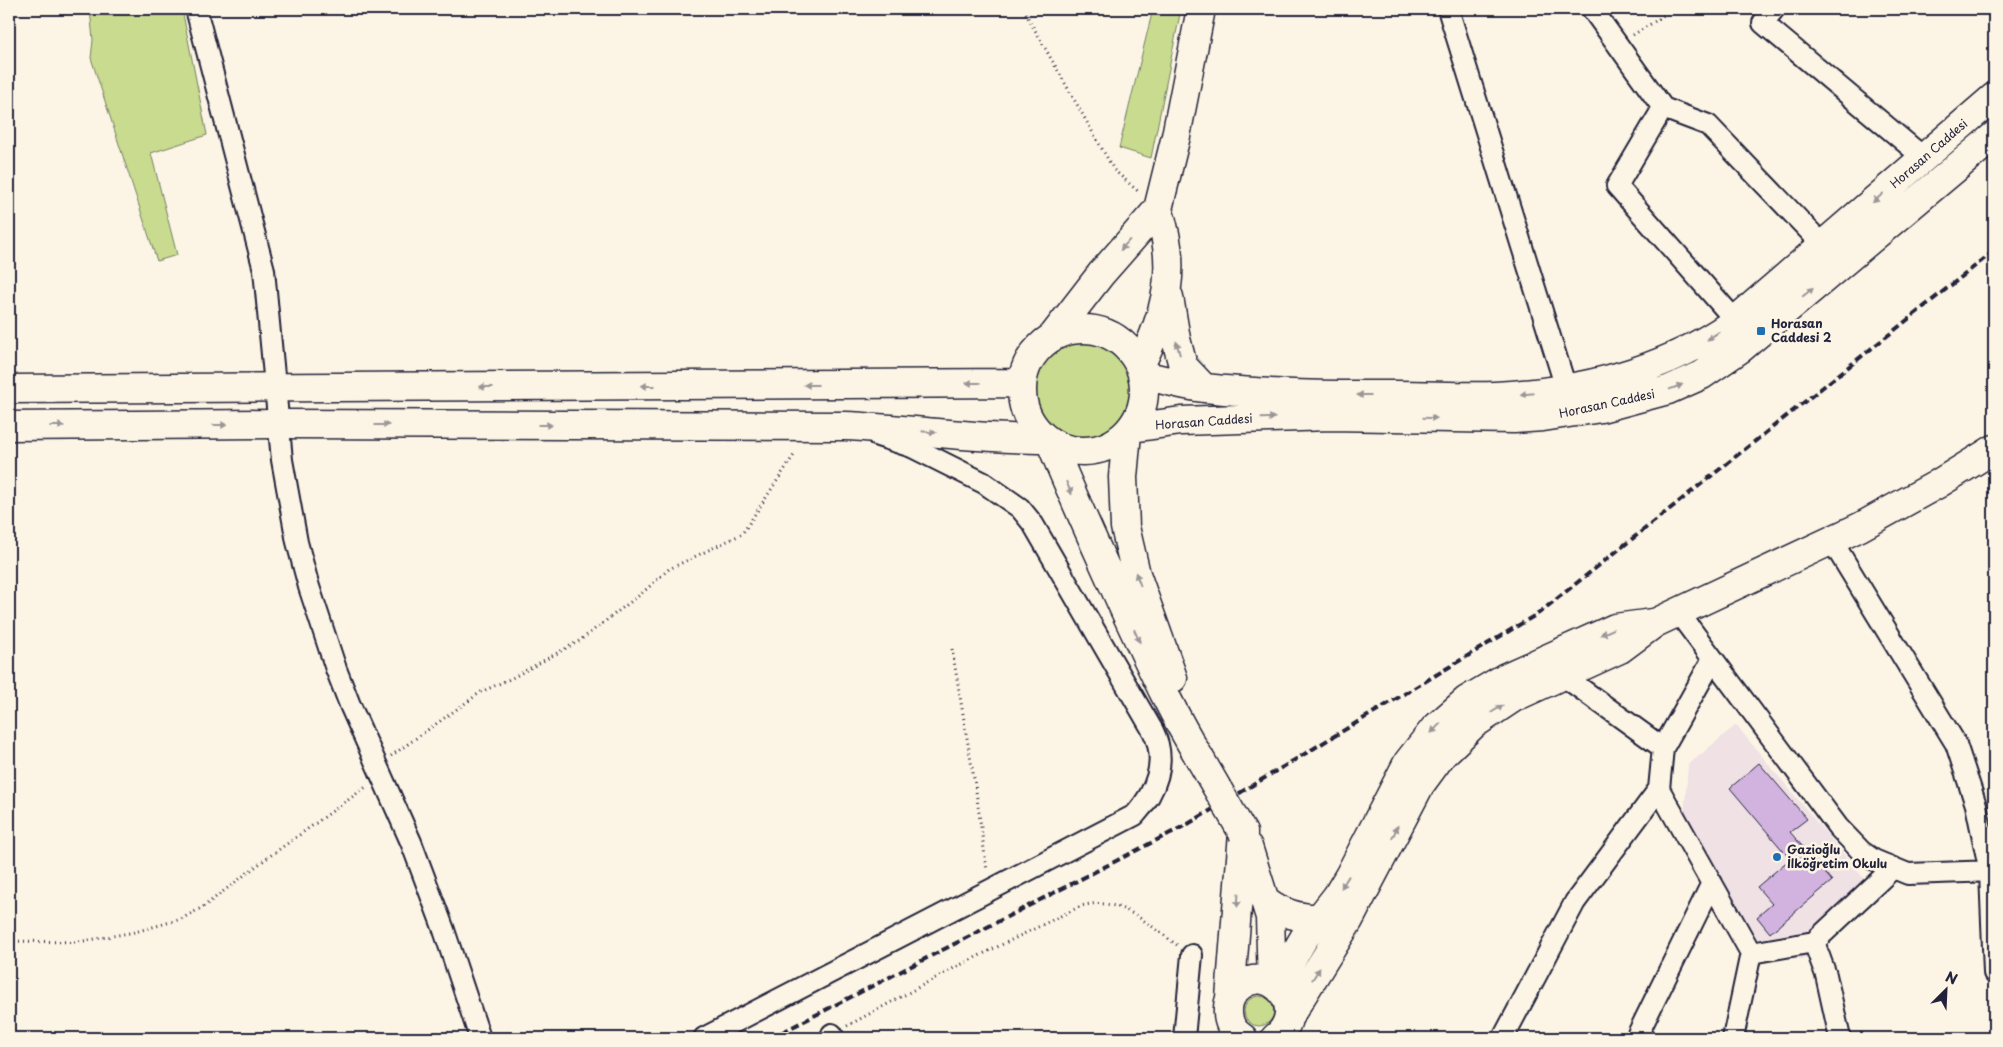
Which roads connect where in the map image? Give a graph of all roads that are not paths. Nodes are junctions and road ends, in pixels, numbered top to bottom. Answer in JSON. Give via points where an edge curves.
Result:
{"nodes":[{"id":1,"x":196,"y":9,"type":"edge"},
{"id":2,"x":1201,"y":9,"type":"edge"},
{"id":3,"x":1448,"y":9,"type":"edge"},
{"id":4,"x":1592,"y":9,"type":"edge"},
{"id":5,"x":1774,"y":9,"type":"edge"},
{"id":6,"x":1994,"y":97,"type":"edge"},
{"id":7,"x":1663,"y":108,"type":"junction"},
{"id":8,"x":1994,"y":136,"type":"edge"},
{"id":9,"x":1924,"y":158,"type":"junction"},
{"id":10,"x":1158,"y":210,"type":"junction"},
{"id":11,"x":1823,"y":245,"type":"junction"},
{"id":12,"x":1168,"y":291,"type":"junction"},
{"id":13,"x":1735,"y":320,"type":"junction"},
{"id":14,"x":1053,"y":336,"type":"junction"},
{"id":15,"x":1141,"y":371,"type":"junction"},
{"id":16,"x":1022,"y":383,"type":"junction"},
{"id":17,"x":274,"y":388,"type":"junction"},
{"id":18,"x":1204,"y":388,"type":"junction"},
{"id":19,"x":1566,"y":388,"type":"junction"},
{"id":20,"x":9,"y":389,"type":"edge"},
{"id":21,"x":277,"y":424,"type":"junction"},
{"id":22,"x":9,"y":426,"type":"edge"},
{"id":23,"x":846,"y":426,"type":"junction"},
{"id":24,"x":1130,"y":430,"type":"junction"},
{"id":25,"x":1048,"y":441,"type":"junction"},
{"id":26,"x":1994,"y":449,"type":"edge"},
{"id":27,"x":1832,"y":540,"type":"junction"},
{"id":28,"x":1666,"y":617,"type":"junction"},
{"id":29,"x":1713,"y":659,"type":"junction"},
{"id":30,"x":1562,"y":675,"type":"junction"},
{"id":31,"x":1663,"y":748,"type":"junction"},
{"id":32,"x":1199,"y":758,"type":"junction"},
{"id":33,"x":1659,"y":789,"type":"junction"},
{"id":34,"x":1244,"y":834,"type":"junction"},
{"id":35,"x":1892,"y":869,"type":"junction"},
{"id":36,"x":1992,"y":871,"type":"edge"},
{"id":37,"x":1712,"y":883,"type":"junction"},
{"id":38,"x":1265,"y":900,"type":"junction"},
{"id":39,"x":1321,"y":918,"type":"junction"},
{"id":40,"x":1814,"y":942,"type":"junction"},
{"id":41,"x":1752,"y":953,"type":"junction"},
{"id":42,"x":1192,"y":955,"type":"road end"},
{"id":43,"x":1994,"y":973,"type":"edge"},
{"id":44,"x":1274,"y":984,"type":"junction"},
{"id":45,"x":1231,"y":1023,"type":"edge"},
{"id":46,"x":1281,"y":1031,"type":"edge"},
{"id":47,"x":480,"y":1038,"type":"edge"},
{"id":48,"x":704,"y":1038,"type":"edge"},
{"id":49,"x":1184,"y":1038,"type":"edge"},
{"id":50,"x":1503,"y":1038,"type":"edge"},
{"id":51,"x":1636,"y":1038,"type":"edge"},
{"id":52,"x":1733,"y":1038,"type":"edge"},
{"id":53,"x":1840,"y":1038,"type":"edge"}],
"edges":[{"from":1,"to":17,"type":"street","via":[[264,270]]},
{"from":2,"to":10,"type":"street"},
{"from":3,"to":19,"type":"street"},
{"from":4,"to":7,"type":"street"},
{"from":5,"to":9,"type":"street","via":[[1763,23]]},
{"from":6,"to":9,"type":"street","name":"Horasan Caddesi"},
{"from":7,"to":11,"type":"street","via":[[1708,125]]},
{"from":7,"to":13,"type":"street","via":[[1617,186]]},
{"from":24,"to":8,"type":"street","name":"Horasan Caddesi","one_way":true,"via":[[1181,422],[1330,416],[1514,420],[1601,408],[1668,390],[1702,375],[1740,349]]},
{"from":9,"to":11,"type":"street","name":"Horasan Caddesi","one_way":true},
{"from":10,"to":12,"type":"street","via":[[1170,257]]},
{"from":10,"to":14,"type":"street","one_way":true,"via":[[1101,274]]},
{"from":11,"to":13,"type":"street","name":"Horasan Caddesi"},
{"from":12,"to":15,"type":"street"},
{"from":18,"to":12,"type":"street","one_way":true,"via":[[1184,366]]},
{"from":13,"to":19,"type":"street","name":"Horasan Caddesi","one_way":true,"via":[[1709,339],[1664,362],[1630,374]]},
{"from":14,"to":15,"type":"street","via":[[1078,329],[1103,332],[1125,346]]},
{"from":14,"to":16,"type":"street","via":[[1034,353]]},
{"from":15,"to":18,"type":"street","name":"Horasan Caddesi"},
{"from":15,"to":24,"type":"street","via":[[1143,404]]},
{"from":16,"to":17,"type":"street","one_way":true},
{"from":16,"to":25,"type":"street","via":[[1026,414],[1032,426]]},
{"from":17,"to":20,"type":"street"},
{"from":17,"to":21,"type":"street"},
{"from":19,"to":18,"type":"street","name":"Horasan Caddesi","one_way":true,"via":[[1527,394],[1463,396],[1327,395]]},
{"from":22,"to":21,"type":"street","one_way":true},
{"from":21,"to":23,"type":"street","one_way":true},
{"from":21,"to":47,"type":"street","via":[[288,496],[309,587],[336,669],[405,826]]},
{"from":23,"to":25,"type":"street","one_way":true},
{"from":23,"to":48,"type":"street","via":[[931,456],[984,484],[1020,508],[1157,739],[1160,758],[1157,779],[1148,799],[1135,815]]},
{"from":24,"to":25,"type":"street","via":[[1113,444],[1088,452],[1069,450]]},
{"from":32,"to":24,"type":"street","one_way":true,"via":[[1129,550],[1122,503],[1124,453]]},
{"from":25,"to":32,"type":"street","one_way":true,"via":[[1150,667]]},
{"from":26,"to":27,"type":"street","via":[[1898,507]]},
{"from":27,"to":28,"type":"street"},
{"from":27,"to":36,"type":"street","via":[[1956,744],[1976,805]]},
{"from":28,"to":29,"type":"street"},
{"from":28,"to":30,"type":"street","via":[[1620,649]]},
{"from":28,"to":39,"type":"street","one_way":true,"via":[[1615,628],[1540,661],[1485,688],[1450,714],[1408,762],[1350,876]]},
{"from":29,"to":31,"type":"street"},
{"from":29,"to":35,"type":"street","via":[[1849,840],[1874,860]]},
{"from":30,"to":31,"type":"street"},
{"from":46,"to":30,"type":"street","one_way":true,"via":[[1349,920],[1409,804],[1442,756],[1462,734],[1488,714]]},
{"from":31,"to":33,"type":"street"},
{"from":32,"to":34,"type":"street","bridge":true},
{"from":33,"to":37,"type":"street"},
{"from":33,"to":50,"type":"street","via":[[1575,902]]},
{"from":34,"to":38,"type":"street"},
{"from":34,"to":45,"type":"street","one_way":true},
{"from":35,"to":36,"type":"street","via":[[1908,874]]},
{"from":35,"to":40,"type":"street"},
{"from":36,"to":43,"type":"street"},
{"from":37,"to":41,"type":"street"},
{"from":37,"to":51,"type":"street"},
{"from":38,"to":39,"type":"street","via":[[1293,916]]},
{"from":38,"to":44,"type":"street","via":[[1270,917]]},
{"from":39,"to":44,"type":"street"},
{"from":40,"to":41,"type":"street"},
{"from":40,"to":53,"type":"street","via":[[1826,975]]},
{"from":41,"to":52,"type":"street"},
{"from":42,"to":49,"type":"street"},
{"from":44,"to":45,"type":"street","via":[[1252,981],[1236,990]]},
{"from":44,"to":46,"type":"street","via":[[1286,996],[1289,1006]]}]}
